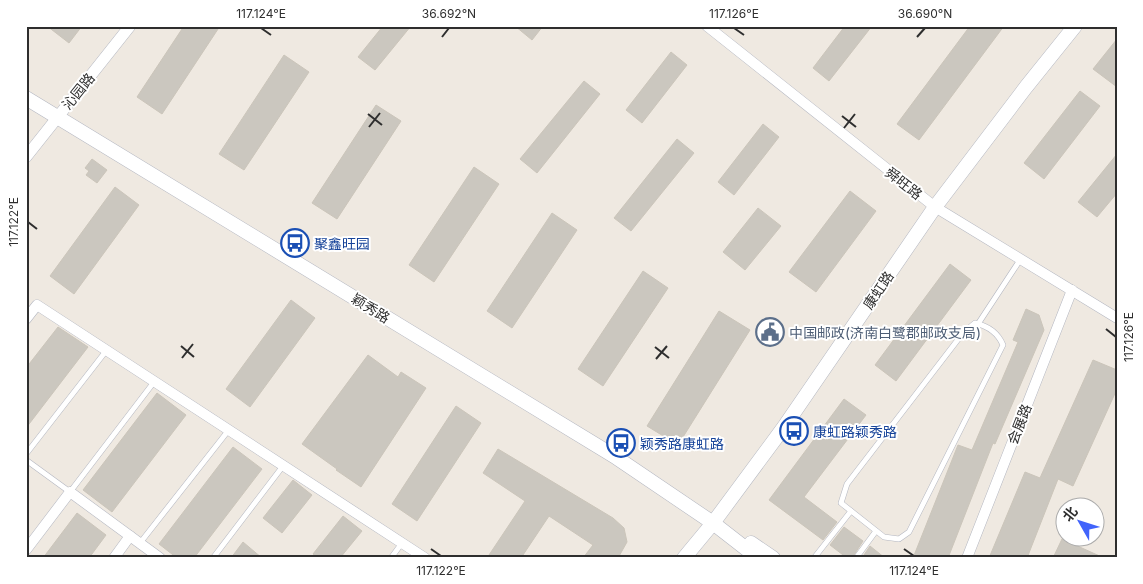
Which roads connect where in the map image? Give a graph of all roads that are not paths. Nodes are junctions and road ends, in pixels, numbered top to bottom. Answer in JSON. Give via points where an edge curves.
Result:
{"nodes":[{"id":1,"x":130,"y":26,"type":"edge"},
{"id":2,"x":707,"y":26,"type":"edge"},
{"id":3,"x":1075,"y":26,"type":"edge"},
{"id":4,"x":26,"y":98,"type":"edge"},
{"id":5,"x":57,"y":117,"type":"junction"},
{"id":6,"x":26,"y":157,"type":"edge"},
{"id":7,"x":935,"y":207,"type":"junction"},
{"id":8,"x":1021,"y":259,"type":"junction"},
{"id":9,"x":1072,"y":290,"type":"junction"},
{"id":10,"x":1117,"y":318,"type":"edge"},
{"id":11,"x":26,"y":319,"type":"edge"},
{"id":12,"x":978,"y":324,"type":"junction"},
{"id":13,"x":106,"y":351,"type":"junction"},
{"id":14,"x":154,"y":382,"type":"junction"},
{"id":15,"x":228,"y":431,"type":"junction"},
{"id":16,"x":26,"y":454,"type":"edge"},
{"id":17,"x":26,"y":460,"type":"edge"},
{"id":18,"x":282,"y":466,"type":"junction"},
{"id":19,"x":70,"y":492,"type":"junction"},
{"id":20,"x":851,"y":511,"type":"junction"},
{"id":21,"x":712,"y":523,"type":"junction"},
{"id":22,"x":876,"y":531,"type":"junction"},
{"id":23,"x":130,"y":536,"type":"junction"},
{"id":24,"x":140,"y":543,"type":"junction"},
{"id":25,"x":402,"y":543,"type":"junction"},
{"id":26,"x":26,"y":550,"type":"edge"},
{"id":27,"x":114,"y":558,"type":"edge"},
{"id":28,"x":160,"y":558,"type":"edge"},
{"id":29,"x":214,"y":558,"type":"edge"},
{"id":30,"x":391,"y":558,"type":"edge"},
{"id":31,"x":425,"y":558,"type":"edge"},
{"id":32,"x":684,"y":558,"type":"edge"},
{"id":33,"x":758,"y":558,"type":"edge"},
{"id":34,"x":773,"y":558,"type":"edge"},
{"id":35,"x":814,"y":558,"type":"edge"},
{"id":36,"x":856,"y":558,"type":"edge"},
{"id":37,"x":967,"y":558,"type":"edge"}],
"edges":[{"from":1,"to":5,"type":"street","name":"沁园路"},
{"from":2,"to":7,"type":"street","name":"舜旺路"},
{"from":3,"to":7,"type":"main road","name":"康虹路"},
{"from":4,"to":5,"type":"main road","name":"颖秀路"},
{"from":5,"to":6,"type":"street","name":"沁园路"},
{"from":5,"to":21,"type":"main road","name":"颖秀路","via":[[606,451]]},
{"from":7,"to":8,"type":"street","name":"舜旺路"},
{"from":7,"to":21,"type":"main road","name":"康虹路","via":[[784,427]]},
{"from":8,"to":9,"type":"street","name":"舜旺路"},
{"from":8,"to":12,"type":"lane"},
{"from":9,"to":10,"type":"street","name":"舜旺路"},
{"from":9,"to":37,"type":"street","name":"会展路"},
{"from":11,"to":13,"type":"street","via":[[37,305]]},
{"from":12,"to":20,"type":"lane","via":[[963,333],[847,484],[841,503]]},
{"from":12,"to":22,"type":"lane","via":[[1000,337],[1003,345],[908,532],[899,540],[884,537]]},
{"from":13,"to":14,"type":"street"},
{"from":13,"to":16,"type":"lane"},
{"from":14,"to":15,"type":"street"},
{"from":14,"to":19,"type":"lane"},
{"from":15,"to":18,"type":"street"},
{"from":15,"to":24,"type":"lane"},
{"from":17,"to":19,"type":"lane"},
{"from":18,"to":25,"type":"street"},
{"from":18,"to":29,"type":"lane"},
{"from":19,"to":23,"type":"street"},
{"from":19,"to":26,"type":"street"},
{"from":20,"to":22,"type":"lane"},
{"from":20,"to":35,"type":"lane"},
{"from":21,"to":32,"type":"main road","name":"康虹路"},
{"from":21,"to":33,"type":"main road","name":"颖秀路"},
{"from":21,"to":34,"type":"main road","name":"颖秀路","via":[[756,545]]},
{"from":22,"to":36,"type":"lane"},
{"from":23,"to":24,"type":"street"},
{"from":23,"to":27,"type":"street"},
{"from":24,"to":28,"type":"street"},
{"from":25,"to":30,"type":"lane"},
{"from":25,"to":31,"type":"street"}]}
